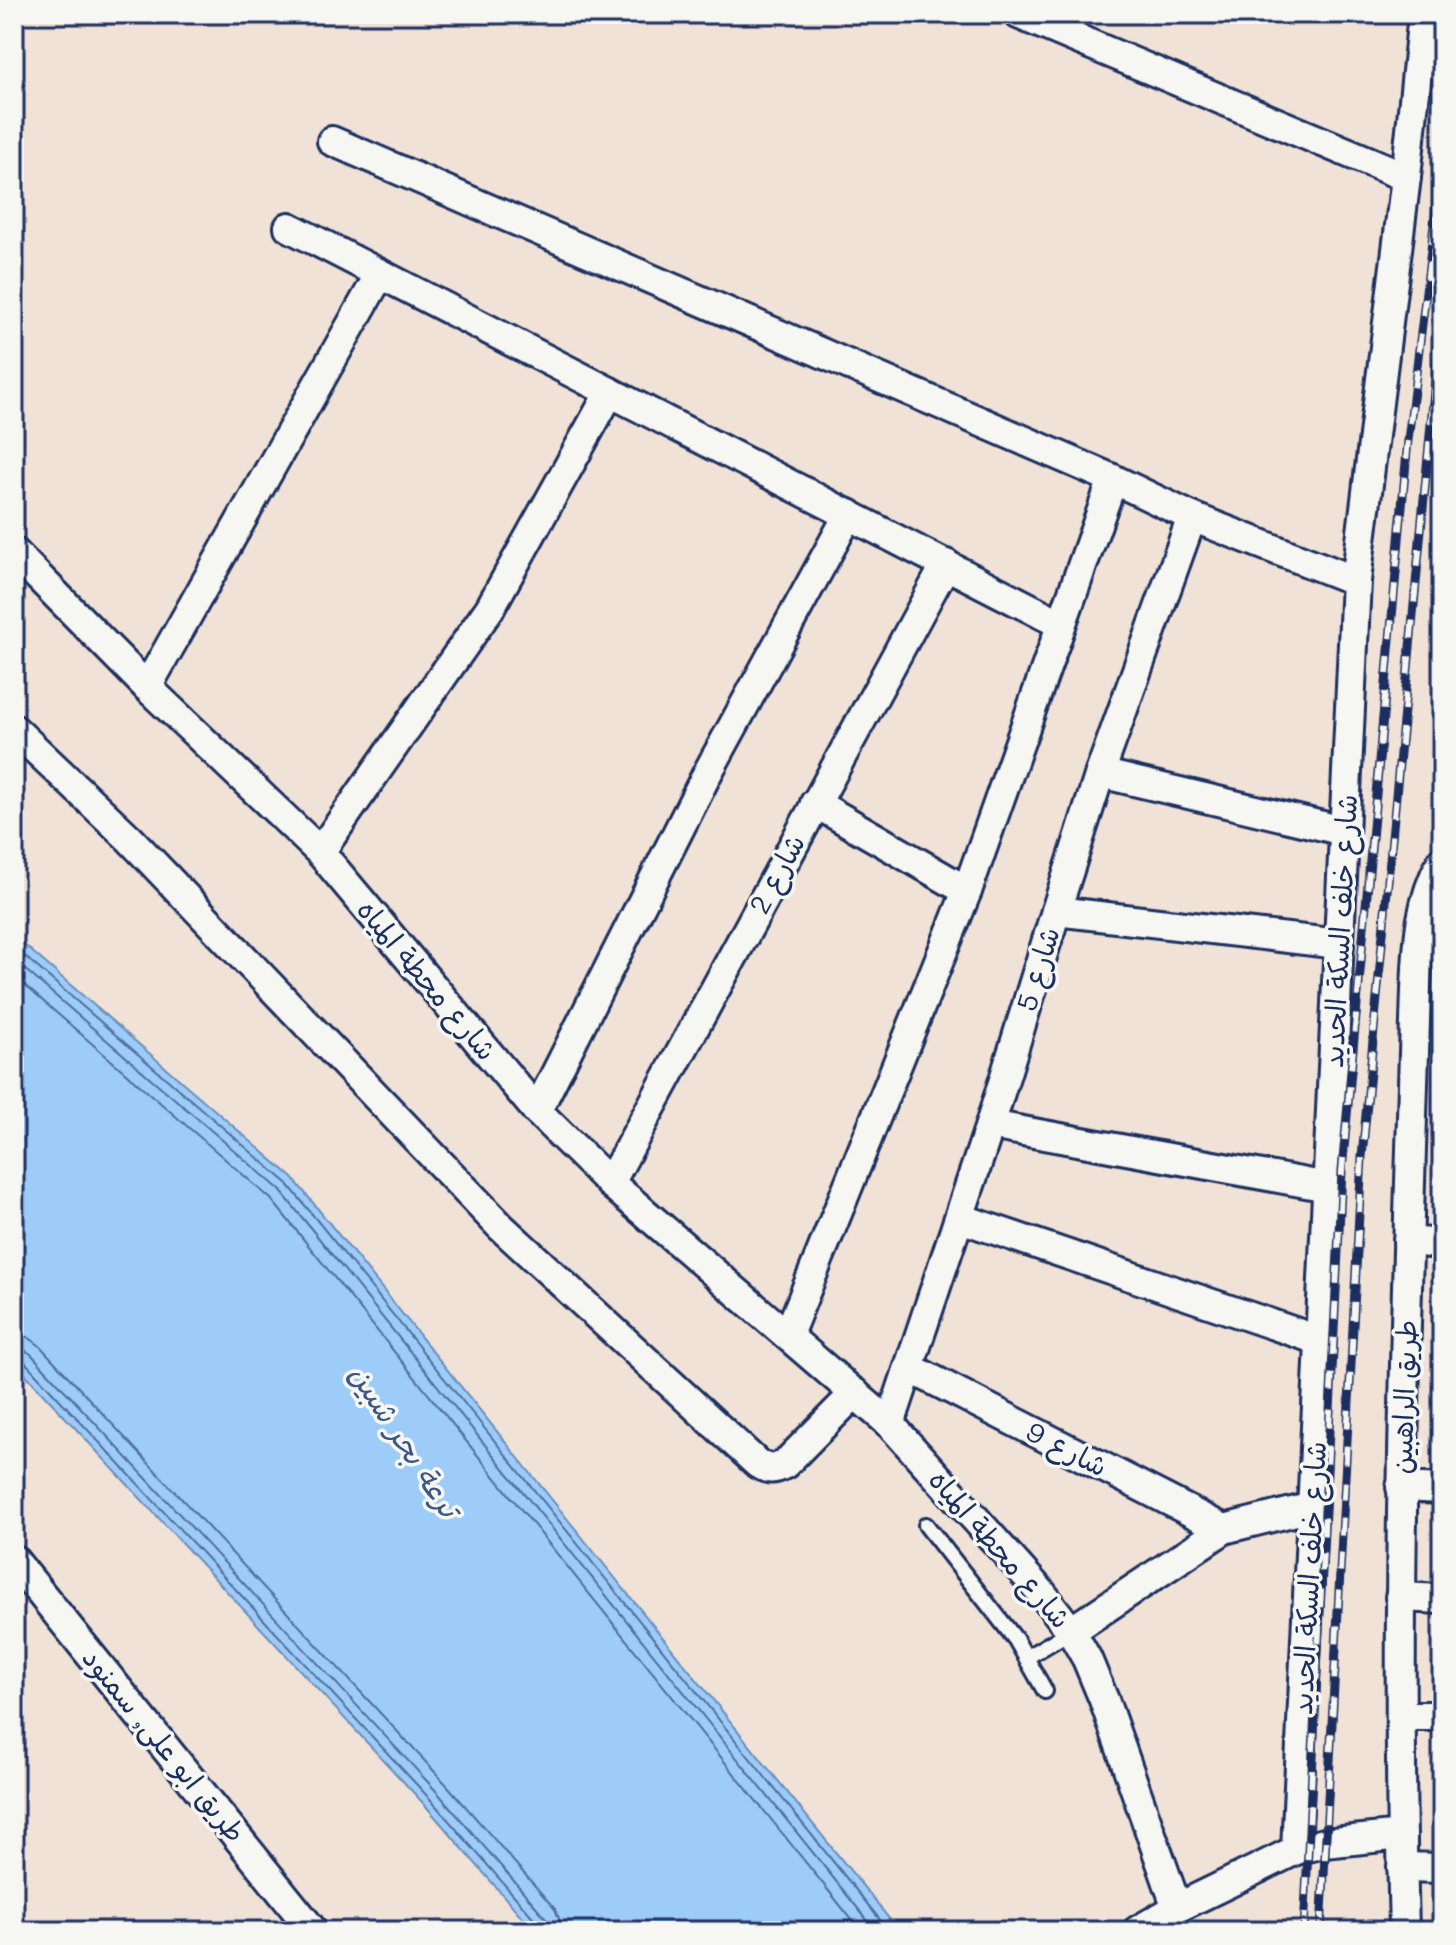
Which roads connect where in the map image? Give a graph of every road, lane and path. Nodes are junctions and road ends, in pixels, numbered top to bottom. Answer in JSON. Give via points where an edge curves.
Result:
{"nodes":[{"id":1,"x":1018,"y":14,"type":"edge"},
{"id":2,"x":1423,"y":14,"type":"edge"},
{"id":3,"x":332,"y":141,"type":"dead end"},
{"id":4,"x":1406,"y":177,"type":"junction"},
{"id":5,"x":289,"y":227,"type":"dead end"},
{"id":6,"x":380,"y":274,"type":"junction"},
{"id":7,"x":610,"y":392,"type":"junction"},
{"id":8,"x":1113,"y":479,"type":"junction"},
{"id":9,"x":849,"y":514,"type":"junction"},
{"id":10,"x":1192,"y":517,"type":"junction"},
{"id":11,"x":14,"y":552,"type":"edge"},
{"id":12,"x":946,"y":564,"type":"junction"},
{"id":13,"x":1356,"y":581,"type":"junction"},
{"id":14,"x":1061,"y":624,"type":"junction"},
{"id":15,"x":147,"y":687,"type":"junction"},
{"id":16,"x":14,"y":729,"type":"edge"},
{"id":17,"x":1100,"y":773,"type":"junction"},
{"id":18,"x":815,"y":803,"type":"junction"},
{"id":19,"x":1344,"y":831,"type":"junction"},
{"id":20,"x":320,"y":852,"type":"junction"},
{"id":21,"x":1441,"y":865,"type":"edge"},
{"id":22,"x":967,"y":891,"type":"junction"},
{"id":23,"x":1056,"y":911,"type":"junction"},
{"id":24,"x":1339,"y":944,"type":"junction"},
{"id":25,"x":537,"y":1111,"type":"junction"},
{"id":26,"x":990,"y":1125,"type":"junction"},
{"id":27,"x":610,"y":1183,"type":"junction"},
{"id":28,"x":1328,"y":1187,"type":"junction"},
{"id":29,"x":960,"y":1218,"type":"junction"},
{"id":30,"x":1408,"y":1241,"type":"junction"},
{"id":31,"x":1442,"y":1244,"type":"edge"},
{"id":32,"x":788,"y":1335,"type":"junction"},
{"id":33,"x":1321,"y":1341,"type":"junction"},
{"id":34,"x":910,"y":1368,"type":"junction"},
{"id":35,"x":855,"y":1393,"type":"junction"},
{"id":36,"x":890,"y":1424,"type":"junction"},
{"id":37,"x":1401,"y":1487,"type":"junction"},
{"id":38,"x":1442,"y":1489,"type":"edge"},
{"id":39,"x":1312,"y":1507,"type":"junction"},
{"id":40,"x":926,"y":1525,"type":"dead end"},
{"id":41,"x":1224,"y":1529,"type":"junction"},
{"id":42,"x":14,"y":1560,"type":"edge"},
{"id":43,"x":1400,"y":1597,"type":"junction"},
{"id":44,"x":1442,"y":1599,"type":"edge"},
{"id":45,"x":1071,"y":1631,"type":"junction"},
{"id":46,"x":1027,"y":1657,"type":"junction"},
{"id":47,"x":1045,"y":1691,"type":"dead end"},
{"id":48,"x":1401,"y":1716,"type":"junction"},
{"id":49,"x":1442,"y":1716,"type":"edge"},
{"id":50,"x":1402,"y":1835,"type":"junction"},
{"id":51,"x":1296,"y":1850,"type":"junction"},
{"id":52,"x":1402,"y":1867,"type":"junction"},
{"id":53,"x":1442,"y":1868,"type":"edge"},
{"id":54,"x":1177,"y":1908,"type":"junction"},
{"id":55,"x":313,"y":1931,"type":"edge"},
{"id":56,"x":1137,"y":1931,"type":"edge"},
{"id":57,"x":1404,"y":1931,"type":"edge"}],
"edges":[{"from":1,"to":4,"type":"street"},
{"from":2,"to":4,"type":"street","name":"شارع خلف السكة الحديد"},
{"from":3,"to":8,"type":"street"},
{"from":4,"to":13,"type":"street","name":"شارع خلف السكة الحديد"},
{"from":5,"to":6,"type":"street"},
{"from":6,"to":7,"type":"street"},
{"from":6,"to":15,"type":"street"},
{"from":7,"to":9,"type":"street"},
{"from":7,"to":20,"type":"street","via":[[490,608]]},
{"from":8,"to":10,"type":"street"},
{"from":8,"to":14,"type":"street"},
{"from":9,"to":12,"type":"street"},
{"from":9,"to":25,"type":"street","via":[[708,772]]},
{"from":10,"to":13,"type":"street"},
{"from":10,"to":17,"type":"street","name":"شارع 5"},
{"from":11,"to":15,"type":"street","name":"شارع محطة المياه"},
{"from":12,"to":14,"type":"street"},
{"from":12,"to":18,"type":"street","name":"شارع 2"},
{"from":13,"to":19,"type":"street","name":"شارع خلف السكة الحديد"},
{"from":14,"to":22,"type":"street"},
{"from":15,"to":20,"type":"street","name":"شارع محطة المياه"},
{"from":16,"to":35,"type":"street","via":[[129,838],[501,1227],[758,1464],[767,1469],[785,1464]]},
{"from":17,"to":19,"type":"street"},
{"from":17,"to":23,"type":"street","name":"شارع 5"},
{"from":18,"to":22,"type":"street"},
{"from":18,"to":27,"type":"street","name":"شارع 2"},
{"from":19,"to":24,"type":"street","name":"شارع خلف السكة الحديد"},
{"from":20,"to":25,"type":"street","name":"شارع محطة المياه"},
{"from":21,"to":30,"type":"street","name":"طريق الراهبين","via":[[1425,900],[1418,951]]},
{"from":22,"to":32,"type":"street"},
{"from":23,"to":24,"type":"street"},
{"from":23,"to":26,"type":"street","name":"شارع 5"},
{"from":24,"to":28,"type":"street","name":"شارع خلف السكة الحديد"},
{"from":25,"to":27,"type":"street","name":"شارع محطة المياه"},
{"from":26,"to":28,"type":"street"},
{"from":26,"to":29,"type":"street","name":"شارع 5"},
{"from":27,"to":32,"type":"street","name":"شارع محطة المياه"},
{"from":28,"to":33,"type":"street","name":"شارع خلف السكة الحديد"},
{"from":29,"to":33,"type":"street"},
{"from":29,"to":34,"type":"street","name":"شارع 5"},
{"from":30,"to":31,"type":"street"},
{"from":30,"to":37,"type":"street","name":"طريق الراهبين"},
{"from":32,"to":35,"type":"street","name":"شارع محطة المياه"},
{"from":33,"to":39,"type":"street","name":"شارع خلف السكة الحديد"},
{"from":34,"to":36,"type":"street","name":"شارع 5"},
{"from":34,"to":41,"type":"street","name":"شارع 9"},
{"from":35,"to":36,"type":"street","name":"شارع محطة المياه"},
{"from":36,"to":45,"type":"street","name":"شارع محطة المياه"},
{"from":37,"to":38,"type":"street"},
{"from":37,"to":43,"type":"street","name":"طريق الراهبين"},
{"from":39,"to":41,"type":"street"},
{"from":39,"to":51,"type":"street","name":"شارع خلف السكة الحديد"},
{"from":40,"to":46,"type":"lane"},
{"from":41,"to":45,"type":"street"},
{"from":42,"to":55,"type":"street","name":"طريق ابو على, سمنود"},
{"from":43,"to":44,"type":"street"},
{"from":43,"to":48,"type":"street","name":"طريق الراهبين"},
{"from":45,"to":46,"type":"lane"},
{"from":45,"to":54,"type":"street","name":"شارع محطة المياه","via":[[1104,1700]]},
{"from":46,"to":47,"type":"lane"},
{"from":48,"to":49,"type":"street"},
{"from":48,"to":50,"type":"street","name":"طريق الراهبين"},
{"from":50,"to":51,"type":"street"},
{"from":50,"to":52,"type":"street","name":"طريق الراهبين"},
{"from":51,"to":54,"type":"street"},
{"from":52,"to":53,"type":"street"},
{"from":52,"to":57,"type":"street","name":"طريق الراهبين"},
{"from":54,"to":56,"type":"street"}]}
